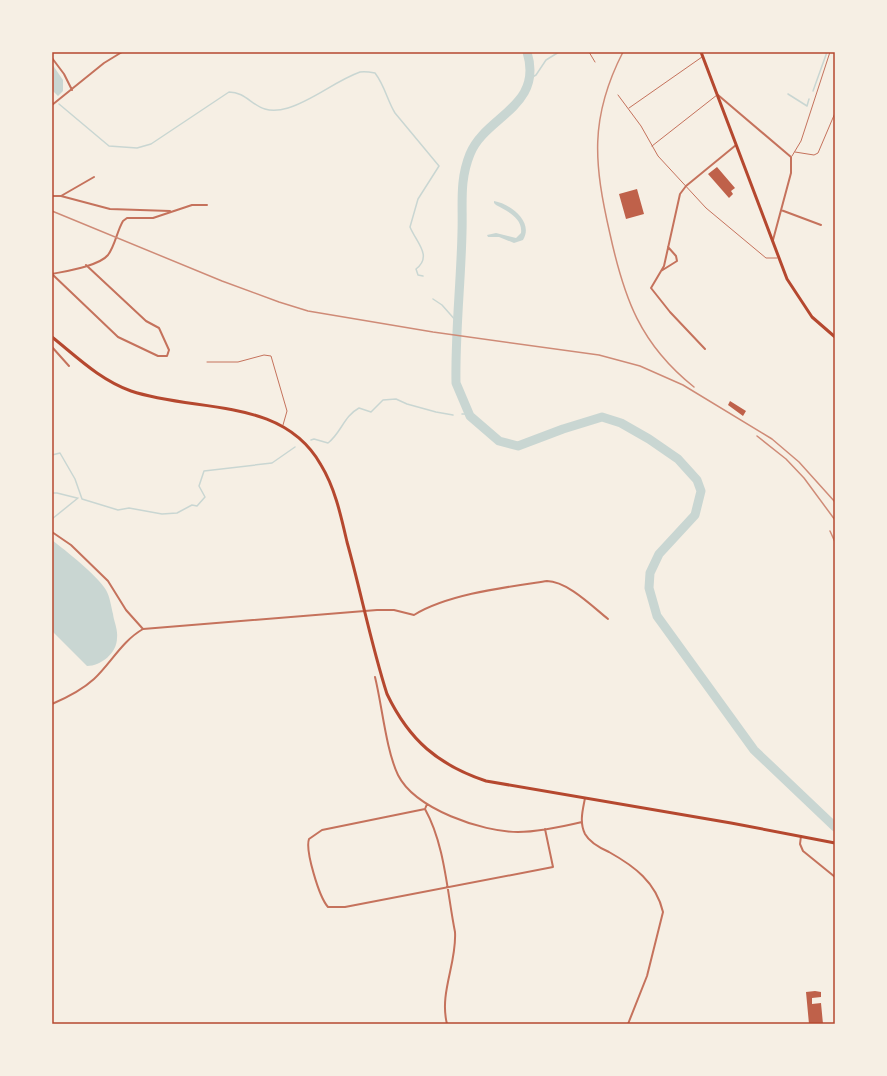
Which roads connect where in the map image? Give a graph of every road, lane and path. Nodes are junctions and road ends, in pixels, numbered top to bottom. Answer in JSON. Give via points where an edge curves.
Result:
{"nodes":[{"id":1,"x":122,"y":52,"type":"edge"},
{"id":2,"x":589,"y":52,"type":"edge"},
{"id":3,"x":701,"y":52,"type":"edge"},
{"id":4,"x":830,"y":52,"type":"edge"},
{"id":5,"x":703,"y":57,"type":"junction"},
{"id":6,"x":52,"y":58,"type":"edge"},
{"id":7,"x":595,"y":62,"type":"dead end"},
{"id":8,"x":72,"y":90,"type":"junction"},
{"id":9,"x":717,"y":94,"type":"junction"},
{"id":10,"x":618,"y":95,"type":"dead end"},
{"id":11,"x":52,"y":105,"type":"edge"},
{"id":12,"x":628,"y":108,"type":"junction"},
{"id":13,"x":835,"y":113,"type":"edge"},
{"id":14,"x":736,"y":145,"type":"junction"},
{"id":15,"x":652,"y":146,"type":"junction"},
{"id":16,"x":795,"y":152,"type":"junction"},
{"id":17,"x":791,"y":157,"type":"junction"},
{"id":18,"x":94,"y":177,"type":"dead end"},
{"id":19,"x":686,"y":186,"type":"junction"},
{"id":20,"x":52,"y":196,"type":"edge"},
{"id":21,"x":60,"y":196,"type":"junction"},
{"id":22,"x":207,"y":205,"type":"dead end"},
{"id":23,"x":781,"y":210,"type":"junction"},
{"id":24,"x":171,"y":211,"type":"junction"},
{"id":25,"x":821,"y":225,"type":"dead end"},
{"id":26,"x":772,"y":243,"type":"junction"},
{"id":27,"x":668,"y":247,"type":"junction"},
{"id":28,"x":778,"y":258,"type":"junction"},
{"id":29,"x":86,"y":265,"type":"junction"},
{"id":30,"x":660,"y":271,"type":"junction"},
{"id":31,"x":52,"y":274,"type":"edge"},
{"id":32,"x":52,"y":337,"type":"edge"},
{"id":33,"x":835,"y":337,"type":"edge"},
{"id":34,"x":52,"y":347,"type":"edge"},
{"id":35,"x":705,"y":349,"type":"dead end"},
{"id":36,"x":207,"y":362,"type":"dead end"},
{"id":37,"x":69,"y":366,"type":"dead end"},
{"id":38,"x":283,"y":425,"type":"junction"},
{"id":39,"x":52,"y":532,"type":"edge"},
{"id":40,"x":364,"y":611,"type":"junction"},
{"id":41,"x":608,"y":619,"type":"dead end"},
{"id":42,"x":143,"y":629,"type":"junction"},
{"id":43,"x":375,"y":677,"type":"dead end"},
{"id":44,"x":52,"y":704,"type":"edge"},
{"id":45,"x":585,"y":798,"type":"junction"},
{"id":46,"x":428,"y":804,"type":"junction"},
{"id":47,"x":425,"y":809,"type":"junction"},
{"id":48,"x":582,"y":822,"type":"junction"},
{"id":49,"x":545,"y":829,"type":"junction"},
{"id":50,"x":800,"y":836,"type":"junction"},
{"id":51,"x":835,"y":843,"type":"edge"},
{"id":52,"x":835,"y":877,"type":"edge"},
{"id":53,"x":446,"y":887,"type":"junction"},
{"id":54,"x":448,"y":1024,"type":"edge"},
{"id":55,"x":628,"y":1024,"type":"edge"}],
"edges":[{"from":1,"to":8,"type":"street","via":[[104,63]]},
{"from":2,"to":7,"type":"lane"},
{"from":3,"to":5,"type":"main road"},
{"from":4,"to":16,"type":"lane","via":[[801,141]]},
{"from":5,"to":9,"type":"main road"},
{"from":5,"to":12,"type":"lane"},
{"from":6,"to":8,"type":"street"},
{"from":8,"to":11,"type":"street"},
{"from":9,"to":14,"type":"main road"},
{"from":9,"to":15,"type":"lane"},
{"from":9,"to":17,"type":"street"},
{"from":10,"to":12,"type":"lane"},
{"from":12,"to":15,"type":"lane"},
{"from":13,"to":16,"type":"lane","via":[[818,153],[814,155]]},
{"from":14,"to":19,"type":"street"},
{"from":14,"to":26,"type":"main road"},
{"from":15,"to":19,"type":"lane"},
{"from":16,"to":17,"type":"lane"},
{"from":17,"to":23,"type":"street","via":[[792,173]]},
{"from":18,"to":21,"type":"street"},
{"from":19,"to":27,"type":"street","via":[[680,194]]},
{"from":19,"to":28,"type":"lane","via":[[716,217],[766,258]]},
{"from":20,"to":21,"type":"street"},
{"from":21,"to":24,"type":"street","via":[[110,209]]},
{"from":22,"to":24,"type":"street","via":[[192,205]]},
{"from":23,"to":25,"type":"street"},
{"from":23,"to":26,"type":"street"},
{"from":24,"to":29,"type":"street","via":[[153,218],[127,218],[104,258]]},
{"from":26,"to":28,"type":"main road"},
{"from":27,"to":30,"type":"street","via":[[664,266]]},
{"from":27,"to":30,"type":"street","via":[[677,261]]},
{"from":28,"to":33,"type":"main road","via":[[799,299],[816,321]]},
{"from":29,"to":31,"type":"street"},
{"from":29,"to":31,"type":"street","via":[[146,321],[159,328],[169,350],[168,356],[158,356],[118,337]]},
{"from":30,"to":35,"type":"street","via":[[651,288]]},
{"from":32,"to":38,"type":"main road","via":[[95,372],[132,391],[243,412]]},
{"from":34,"to":37,"type":"street"},
{"from":36,"to":38,"type":"lane","via":[[238,362],[264,355],[271,356],[287,411]]},
{"from":38,"to":40,"type":"main road","via":[[314,453],[327,476],[342,519]]},
{"from":39,"to":42,"type":"street","via":[[71,545],[108,581],[126,610]]},
{"from":40,"to":41,"type":"street","via":[[394,610],[414,614],[446,600],[551,581],[569,588]]},
{"from":40,"to":42,"type":"street"},
{"from":40,"to":45,"type":"main road","via":[[384,683],[394,707],[410,732],[433,755],[463,773],[486,781]]},
{"from":42,"to":44,"type":"street","via":[[133,634],[93,680]]},
{"from":43,"to":46,"type":"street","via":[[398,774],[407,788]]},
{"from":45,"to":48,"type":"street"},
{"from":45,"to":50,"type":"main road"},
{"from":46,"to":47,"type":"street"},
{"from":46,"to":49,"type":"street","via":[[455,817],[492,829],[520,832]]},
{"from":47,"to":53,"type":"street","via":[[435,830]]},
{"from":47,"to":53,"type":"street","via":[[322,830],[316,834],[308,843],[318,885],[324,902],[333,908]]},
{"from":48,"to":49,"type":"street"},
{"from":48,"to":55,"type":"street","via":[[585,834],[591,841],[647,879],[663,912],[647,976]]},
{"from":49,"to":53,"type":"street","via":[[554,866]]},
{"from":50,"to":51,"type":"main road"},
{"from":50,"to":52,"type":"street","via":[[803,850]]},
{"from":53,"to":54,"type":"street","via":[[456,944],[446,993],[445,1010]]}]}
